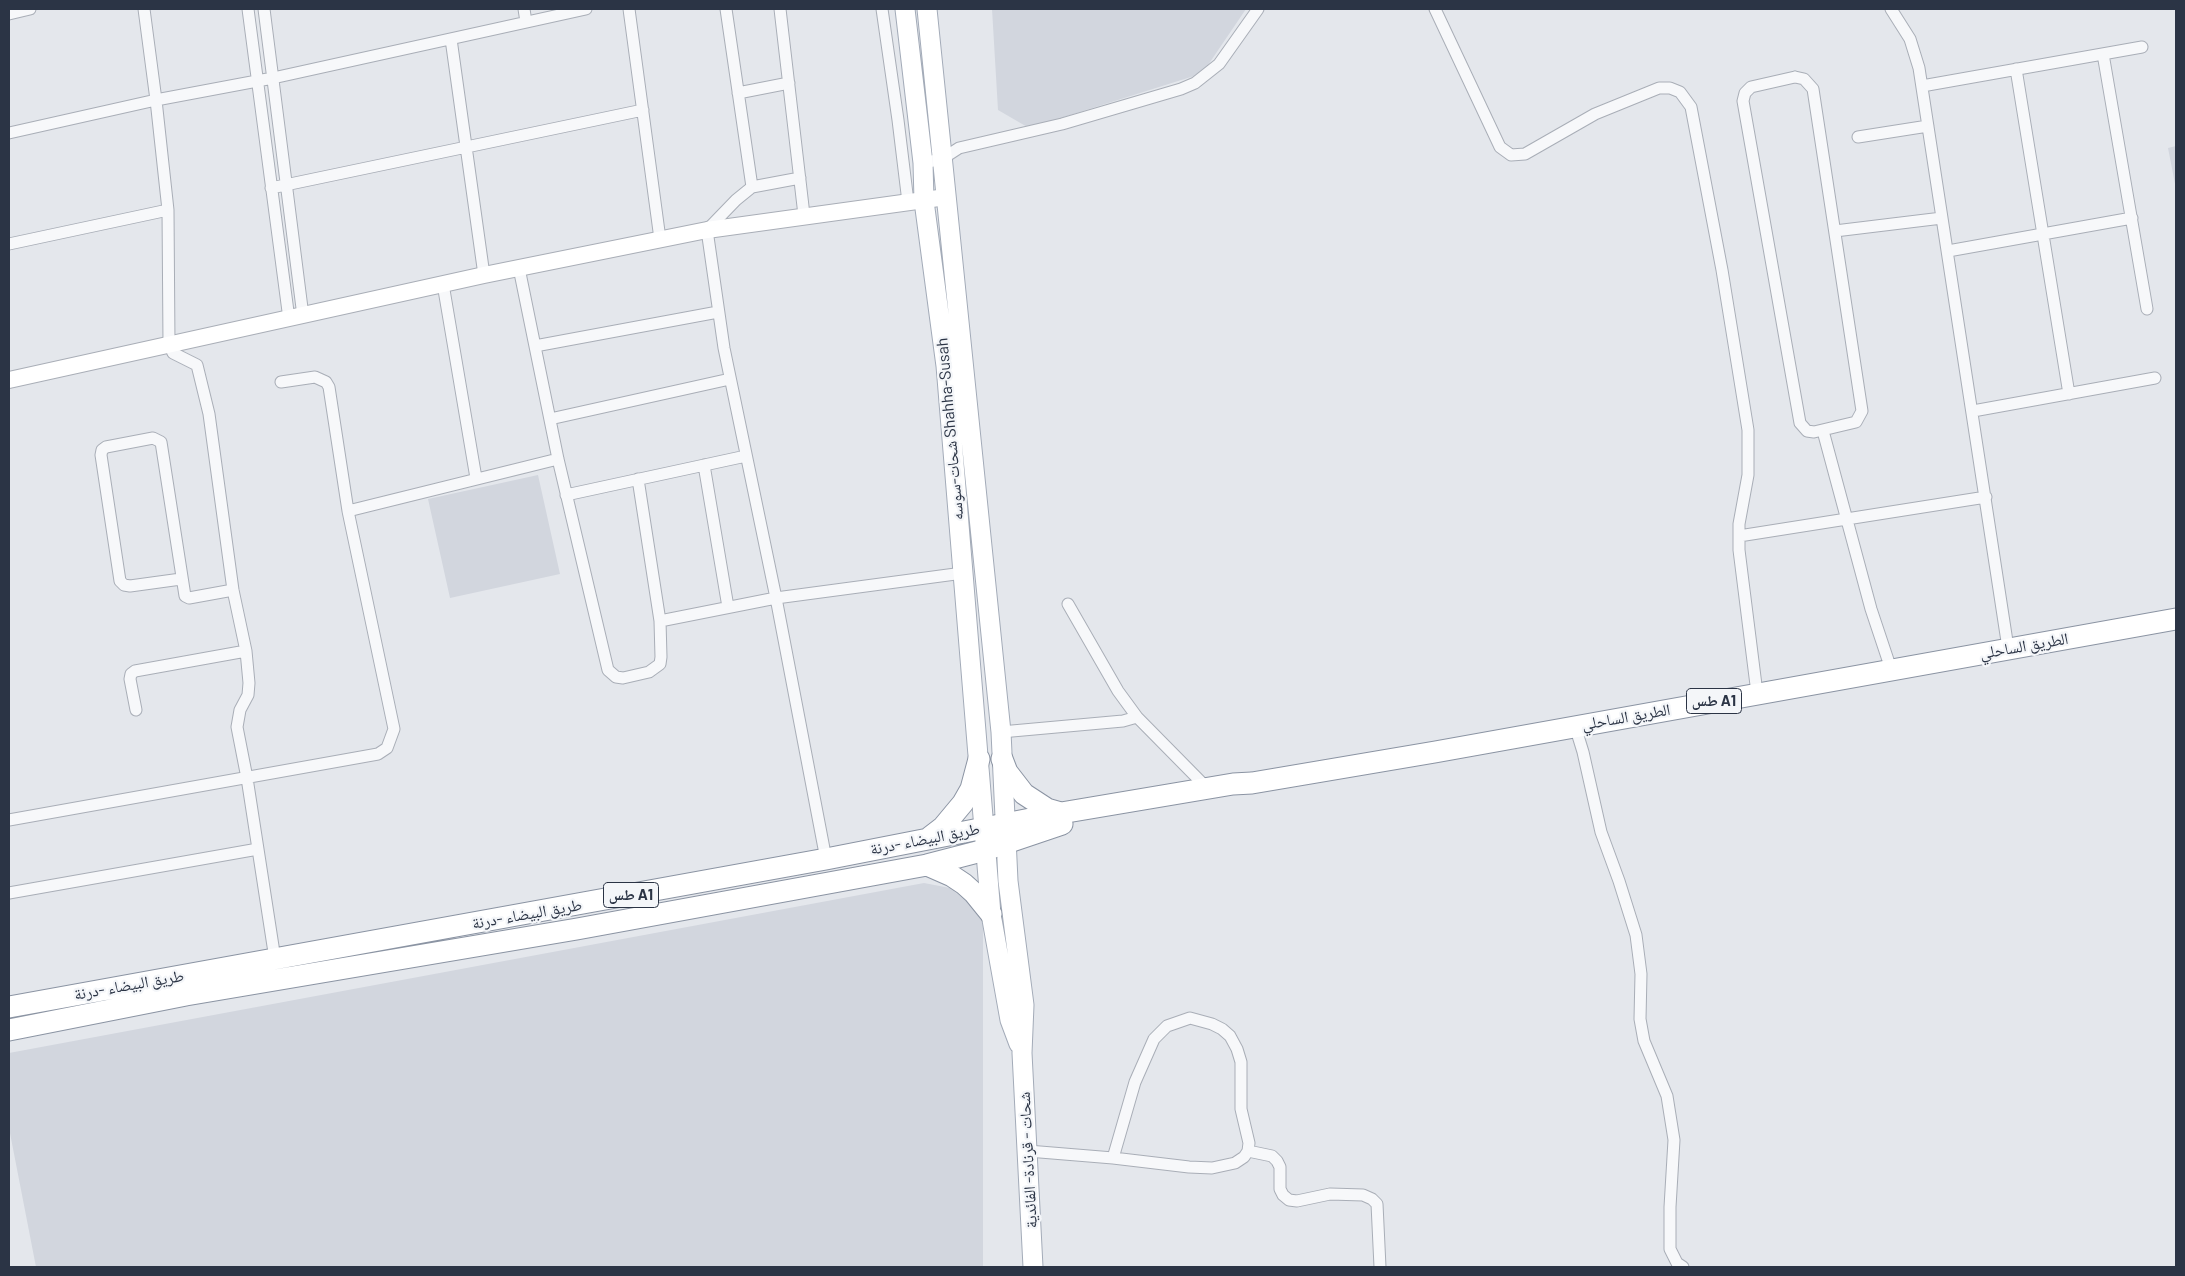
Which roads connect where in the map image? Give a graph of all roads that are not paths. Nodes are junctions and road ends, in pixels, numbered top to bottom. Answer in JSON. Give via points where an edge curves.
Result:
{"nodes":[{"id":1,"x":30,"y":9,"type":"edge"},
{"id":2,"x":144,"y":9,"type":"edge"},
{"id":3,"x":248,"y":9,"type":"edge"},
{"id":4,"x":264,"y":9,"type":"edge"},
{"id":5,"x":524,"y":9,"type":"edge"},
{"id":6,"x":586,"y":9,"type":"edge"},
{"id":7,"x":629,"y":9,"type":"edge"},
{"id":8,"x":726,"y":9,"type":"edge"},
{"id":9,"x":780,"y":9,"type":"edge"},
{"id":10,"x":882,"y":9,"type":"edge"},
{"id":11,"x":905,"y":9,"type":"edge"},
{"id":12,"x":927,"y":9,"type":"edge"},
{"id":13,"x":1258,"y":9,"type":"edge"},
{"id":14,"x":1435,"y":9,"type":"edge"},
{"id":15,"x":1891,"y":9,"type":"edge"},
{"id":16,"x":9,"y":14,"type":"edge"},
{"id":17,"x":526,"y":22,"type":"junction"},
{"id":18,"x":451,"y":39,"type":"junction"},
{"id":19,"x":2142,"y":47,"type":"dead end"},
{"id":20,"x":2103,"y":54,"type":"junction"},
{"id":21,"x":2016,"y":69,"type":"junction"},
{"id":22,"x":273,"y":78,"type":"junction"},
{"id":23,"x":258,"y":80,"type":"junction"},
{"id":24,"x":789,"y":83,"type":"junction"},
{"id":25,"x":1922,"y":86,"type":"junction"},
{"id":26,"x":738,"y":93,"type":"junction"},
{"id":27,"x":156,"y":100,"type":"junction"},
{"id":28,"x":643,"y":110,"type":"junction"},
{"id":29,"x":1928,"y":126,"type":"junction"},
{"id":30,"x":9,"y":133,"type":"edge"},
{"id":31,"x":1858,"y":137,"type":"dead end"},
{"id":32,"x":466,"y":145,"type":"junction"},
{"id":33,"x":942,"y":159,"type":"junction"},
{"id":34,"x":923,"y":164,"type":"junction"},
{"id":35,"x":800,"y":178,"type":"junction"},
{"id":36,"x":286,"y":185,"type":"junction"},
{"id":37,"x":752,"y":187,"type":"junction"},
{"id":38,"x":271,"y":188,"type":"junction"},
{"id":39,"x":946,"y":197,"type":"junction"},
{"id":40,"x":916,"y":202,"type":"junction"},
{"id":41,"x":168,"y":210,"type":"junction"},
{"id":42,"x":804,"y":215,"type":"junction"},
{"id":43,"x":1942,"y":218,"type":"junction"},
{"id":44,"x":2132,"y":218,"type":"junction"},
{"id":45,"x":707,"y":230,"type":"junction"},
{"id":46,"x":1835,"y":231,"type":"junction"},
{"id":47,"x":2041,"y":234,"type":"junction"},
{"id":48,"x":660,"y":239,"type":"junction"},
{"id":49,"x":9,"y":244,"type":"edge"},
{"id":50,"x":1948,"y":251,"type":"junction"},
{"id":51,"x":520,"y":268,"type":"junction"},
{"id":52,"x":484,"y":275,"type":"junction"},
{"id":53,"x":443,"y":284,"type":"junction"},
{"id":54,"x":2148,"y":309,"type":"dead end"},
{"id":55,"x":718,"y":312,"type":"junction"},
{"id":56,"x":296,"y":317,"type":"junction"},
{"id":57,"x":170,"y":344,"type":"junction"},
{"id":58,"x":535,"y":346,"type":"junction"},
{"id":59,"x":2155,"y":378,"type":"dead end"},
{"id":60,"x":730,"y":379,"type":"junction"},
{"id":61,"x":9,"y":380,"type":"edge"},
{"id":62,"x":281,"y":382,"type":"dead end"},
{"id":63,"x":2069,"y":394,"type":"junction"},
{"id":64,"x":1972,"y":411,"type":"junction"},
{"id":65,"x":550,"y":419,"type":"junction"},
{"id":66,"x":1823,"y":430,"type":"junction"},
{"id":67,"x":746,"y":456,"type":"junction"},
{"id":68,"x":558,"y":459,"type":"junction"},
{"id":69,"x":704,"y":465,"type":"junction"},
{"id":70,"x":476,"y":478,"type":"junction"},
{"id":71,"x":638,"y":479,"type":"junction"},
{"id":72,"x":566,"y":495,"type":"junction"},
{"id":73,"x":1986,"y":497,"type":"junction"},
{"id":74,"x":348,"y":511,"type":"junction"},
{"id":75,"x":1847,"y":519,"type":"junction"},
{"id":76,"x":1739,"y":536,"type":"junction"},
{"id":77,"x":962,"y":573,"type":"junction"},
{"id":78,"x":181,"y":579,"type":"junction"},
{"id":79,"x":233,"y":590,"type":"junction"},
{"id":80,"x":776,"y":598,"type":"junction"},
{"id":81,"x":1068,"y":604,"type":"dead end"},
{"id":82,"x":728,"y":607,"type":"junction"},
{"id":83,"x":2176,"y":619,"type":"edge"},
{"id":84,"x":660,"y":620,"type":"junction"},
{"id":85,"x":2008,"y":648,"type":"junction"},
{"id":86,"x":246,"y":651,"type":"junction"},
{"id":87,"x":1891,"y":669,"type":"junction"},
{"id":88,"x":1757,"y":694,"type":"junction"},
{"id":89,"x":136,"y":710,"type":"dead end"},
{"id":90,"x":1137,"y":717,"type":"junction"},
{"id":91,"x":1575,"y":726,"type":"junction"},
{"id":92,"x":1001,"y":732,"type":"junction"},
{"id":93,"x":979,"y":759,"type":"junction"},
{"id":94,"x":1002,"y":759,"type":"junction"},
{"id":95,"x":247,"y":778,"type":"junction"},
{"id":96,"x":1252,"y":784,"type":"junction"},
{"id":97,"x":1208,"y":789,"type":"junction"},
{"id":98,"x":1061,"y":813,"type":"junction"},
{"id":99,"x":9,"y":820,"type":"edge"},
{"id":100,"x":984,"y":827,"type":"junction"},
{"id":101,"x":1005,"y":833,"type":"junction"},
{"id":102,"x":930,"y":837,"type":"junction"},
{"id":103,"x":258,"y":849,"type":"junction"},
{"id":104,"x":986,"y":850,"type":"junction"},
{"id":105,"x":826,"y":859,"type":"junction"},
{"id":106,"x":927,"y":865,"type":"junction"},
{"id":107,"x":9,"y":894,"type":"edge"},
{"id":108,"x":991,"y":914,"type":"junction"},
{"id":109,"x":275,"y":959,"type":"junction"},
{"id":110,"x":9,"y":1007,"type":"edge"},
{"id":111,"x":9,"y":1030,"type":"edge"},
{"id":112,"x":1022,"y":1053,"type":"junction"},
{"id":113,"x":1028,"y":1151,"type":"junction"},
{"id":114,"x":1248,"y":1151,"type":"junction"},
{"id":115,"x":1113,"y":1158,"type":"junction"},
{"id":116,"x":1033,"y":1267,"type":"edge"},
{"id":117,"x":1380,"y":1267,"type":"edge"},
{"id":118,"x":1683,"y":1267,"type":"edge"}],
"edges":[{"from":1,"to":16,"type":"street"},
{"from":2,"to":27,"type":"street"},
{"from":3,"to":23,"type":"street"},
{"from":4,"to":22,"type":"street"},
{"from":5,"to":17,"type":"street"},
{"from":6,"to":17,"type":"street"},
{"from":7,"to":28,"type":"street"},
{"from":8,"to":26,"type":"street"},
{"from":9,"to":24,"type":"street"},
{"from":10,"to":40,"type":"street","via":[[898,120]]},
{"from":11,"to":34,"type":"main road","name":"شحات-سوسه Shahha-Susah"},
{"from":12,"to":33,"type":"main road","name":"شحات-سوسه Shahha-Susah"},
{"from":13,"to":33,"type":"street","via":[[1219,64],[1181,89],[1062,124],[959,148]]},
{"from":14,"to":76,"type":"street","via":[[1500,147],[1511,155],[1525,154],[1595,114],[1659,88],[1675,90],[1688,101],[1719,252],[1748,430],[1748,476]]},
{"from":15,"to":25,"type":"street","via":[[1914,47]]},
{"from":17,"to":18,"type":"street"},
{"from":18,"to":22,"type":"street"},
{"from":18,"to":32,"type":"street"},
{"from":19,"to":20,"type":"street"},
{"from":20,"to":21,"type":"street"},
{"from":20,"to":44,"type":"street"},
{"from":21,"to":25,"type":"street"},
{"from":21,"to":47,"type":"street"},
{"from":22,"to":23,"type":"street"},
{"from":22,"to":36,"type":"street"},
{"from":23,"to":27,"type":"street"},
{"from":23,"to":38,"type":"street"},
{"from":24,"to":26,"type":"street"},
{"from":24,"to":35,"type":"street"},
{"from":25,"to":29,"type":"street"},
{"from":26,"to":37,"type":"street"},
{"from":27,"to":30,"type":"street"},
{"from":27,"to":41,"type":"street"},
{"from":28,"to":32,"type":"street"},
{"from":28,"to":48,"type":"street"},
{"from":29,"to":31,"type":"street"},
{"from":29,"to":43,"type":"street"},
{"from":32,"to":36,"type":"street"},
{"from":32,"to":52,"type":"street"},
{"from":33,"to":34,"type":"street"},
{"from":33,"to":39,"type":"main road","name":"شحات-سوسه Shahha-Susah"},
{"from":34,"to":40,"type":"main road","name":"شحات-سوسه Shahha-Susah"},
{"from":35,"to":37,"type":"street"},
{"from":35,"to":42,"type":"street"},
{"from":36,"to":38,"type":"street"},
{"from":36,"to":56,"type":"street"},
{"from":37,"to":45,"type":"street"},
{"from":38,"to":56,"type":"street"},
{"from":39,"to":40,"type":"street"},
{"from":39,"to":92,"type":"main road","name":"شحات-سوسه Shahha-Susah"},
{"from":40,"to":42,"type":"street"},
{"from":40,"to":77,"type":"main road","name":"شحات-سوسه Shahha-Susah","via":[[946,366]]},
{"from":41,"to":49,"type":"street"},
{"from":41,"to":57,"type":"street"},
{"from":42,"to":45,"type":"street"},
{"from":43,"to":46,"type":"street"},
{"from":43,"to":50,"type":"street"},
{"from":44,"to":47,"type":"street"},
{"from":44,"to":54,"type":"street"},
{"from":45,"to":48,"type":"street"},
{"from":45,"to":55,"type":"street"},
{"from":46,"to":66,"type":"street","via":[[1862,411],[1856,422]]},
{"from":46,"to":66,"type":"street","via":[[1811,85],[1795,77],[1752,87],[1745,93],[1743,101],[1800,423],[1810,432]]},
{"from":47,"to":50,"type":"street"},
{"from":47,"to":63,"type":"street"},
{"from":48,"to":51,"type":"street"},
{"from":50,"to":64,"type":"street"},
{"from":51,"to":52,"type":"street"},
{"from":51,"to":58,"type":"street"},
{"from":52,"to":53,"type":"street"},
{"from":53,"to":56,"type":"street"},
{"from":53,"to":70,"type":"street"},
{"from":55,"to":58,"type":"street"},
{"from":55,"to":60,"type":"street"},
{"from":56,"to":57,"type":"street"},
{"from":57,"to":61,"type":"street"},
{"from":57,"to":79,"type":"street","via":[[173,353],[197,365],[200,372]]},
{"from":58,"to":65,"type":"street"},
{"from":59,"to":63,"type":"street"},
{"from":60,"to":65,"type":"street"},
{"from":60,"to":67,"type":"street"},
{"from":62,"to":74,"type":"street","via":[[315,377],[326,382]]},
{"from":63,"to":64,"type":"street"},
{"from":64,"to":73,"type":"street"},
{"from":65,"to":68,"type":"street"},
{"from":66,"to":75,"type":"street"},
{"from":67,"to":69,"type":"street"},
{"from":67,"to":80,"type":"street"},
{"from":68,"to":70,"type":"street"},
{"from":68,"to":72,"type":"street"},
{"from":69,"to":71,"type":"street"},
{"from":69,"to":82,"type":"street"},
{"from":70,"to":74,"type":"street"},
{"from":71,"to":72,"type":"street"},
{"from":71,"to":84,"type":"street"},
{"from":72,"to":84,"type":"street","via":[[611,674],[623,678],[649,672],[660,664]]},
{"from":73,"to":75,"type":"street"},
{"from":73,"to":85,"type":"street"},
{"from":74,"to":95,"type":"street","via":[[394,729],[391,739],[387,748],[378,754]]},
{"from":75,"to":76,"type":"street"},
{"from":75,"to":87,"type":"street"},
{"from":76,"to":88,"type":"street"},
{"from":77,"to":80,"type":"street"},
{"from":77,"to":93,"type":"main road","name":"شحات-سوسه Shahha-Susah"},
{"from":78,"to":78,"type":"street","via":[[161,442],[153,438],[106,447],[101,455],[120,581],[130,586]]},
{"from":78,"to":79,"type":"street","via":[[183,592],[189,598]]},
{"from":79,"to":86,"type":"street"},
{"from":80,"to":82,"type":"street"},
{"from":80,"to":105,"type":"street"},
{"from":81,"to":90,"type":"street","via":[[1118,691]]},
{"from":82,"to":84,"type":"street"},
{"from":83,"to":85,"type":"highway","name":"الطريق الساحلي","number":"طس A1"},
{"from":85,"to":87,"type":"highway","name":"الطريق الساحلي","number":"طس A1"},
{"from":86,"to":89,"type":"street","via":[[135,671],[130,679]]},
{"from":86,"to":95,"type":"street","via":[[248,695],[236,727]]},
{"from":87,"to":88,"type":"highway","name":"الطريق الساحلي","number":"طس A1"},
{"from":88,"to":91,"type":"highway","name":"الطريق الساحلي","number":"طس A1"},
{"from":90,"to":92,"type":"street"},
{"from":90,"to":97,"type":"street"},
{"from":91,"to":96,"type":"highway","name":"الطريق الساحلي","number":"طس A1"},
{"from":91,"to":118,"type":"street","via":[[1601,832],[1636,935],[1644,1041],[1667,1096],[1674,1140],[1670,1249]]},
{"from":92,"to":94,"type":"main road","name":"شحات-سوسه Shahha-Susah"},
{"from":93,"to":100,"type":"main road","name":"شحات-سوسه Shahha-Susah"},
{"from":93,"to":102,"type":"highway","via":[[976,775],[963,804]]},
{"from":94,"to":98,"type":"highway","via":[[1024,794],[1041,806]]},
{"from":94,"to":101,"type":"main road","name":"شحات-سوسه Shahha-Susah"},
{"from":95,"to":99,"type":"street"},
{"from":95,"to":103,"type":"street"},
{"from":96,"to":97,"type":"highway","name":"طريق البيضاء -درنة","number":"طس A1"},
{"from":96,"to":101,"type":"highway","via":[[1211,796]]},
{"from":97,"to":98,"type":"highway","name":"طريق البيضاء -درنة","number":"طس A1"},
{"from":98,"to":101,"type":"highway","name":"طريق البيضاء -درنة","number":"طس A1"},
{"from":100,"to":101,"type":"highway","name":"طريق البيضاء -درنة","number":"طس A1"},
{"from":100,"to":102,"type":"highway","name":"طريق البيضاء -درنة","number":"طس A1"},
{"from":100,"to":104,"type":"main road","name":"شحات-سوسه Shahha-Susah"},
{"from":101,"to":104,"type":"highway","name":"طريق البيضاء -درنة","number":"طس A1"},
{"from":101,"to":112,"type":"main road","name":"شحات-سوسه Shahha-Susah","via":[[1024,1006]]},
{"from":102,"to":105,"type":"highway","name":"طريق البيضاء -درنة","number":"طس A1"},
{"from":103,"to":107,"type":"street"},
{"from":103,"to":109,"type":"street"},
{"from":104,"to":106,"type":"highway","name":"طريق البيضاء -درنة","number":"طس A1"},
{"from":104,"to":108,"type":"main road","name":"شحات-سوسه Shahha-Susah"},
{"from":105,"to":109,"type":"highway","name":"طريق البيضاء -درنة","number":"طس A1"},
{"from":106,"to":108,"type":"highway","via":[[964,884]]},
{"from":106,"to":111,"type":"highway","name":"طريق البيضاء -درنة","number":"طس A1","via":[[577,929],[186,995]]},
{"from":108,"to":112,"type":"main road","name":"شحات-سوسه Shahha-Susah","via":[[1010,1020]]},
{"from":109,"to":110,"type":"highway","name":"طريق البيضاء -درنة","number":"طس A1"},
{"from":112,"to":113,"type":"main road","name":"شحات - قرنادة- الفائدية"},
{"from":113,"to":115,"type":"street"},
{"from":113,"to":116,"type":"main road","name":"شحات - قرنادة- الفائدية"},
{"from":114,"to":115,"type":"street","via":[[1235,1162],[1212,1168]]},
{"from":114,"to":115,"type":"street","via":[[1241,1109],[1241,1062],[1237,1049],[1222,1029],[1190,1018],[1167,1026],[1154,1039],[1135,1082]]},
{"from":114,"to":117,"type":"street","via":[[1272,1156],[1277,1161],[1280,1189],[1289,1200],[1337,1194],[1363,1195],[1372,1199],[1377,1204]]}]}
